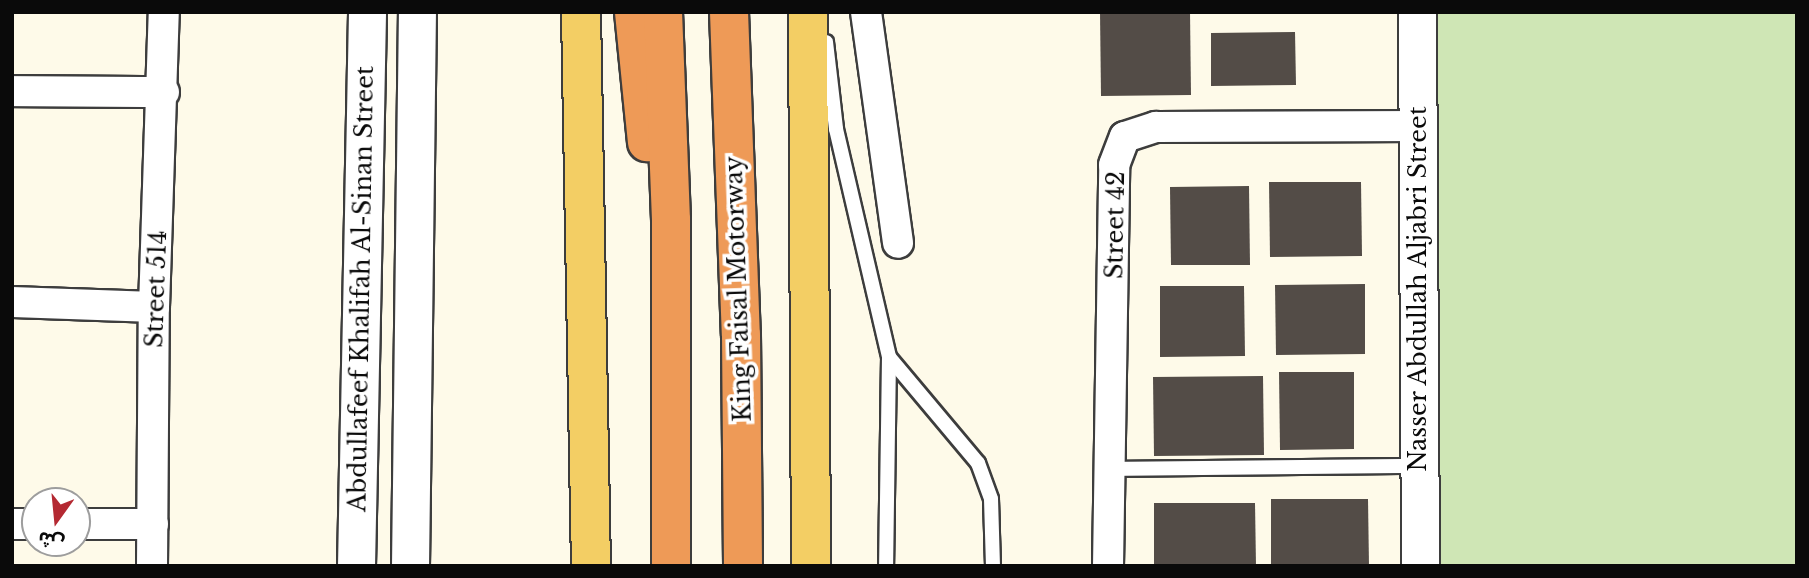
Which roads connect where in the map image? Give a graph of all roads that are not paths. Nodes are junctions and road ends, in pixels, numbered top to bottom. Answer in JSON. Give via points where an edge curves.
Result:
{"nodes":[{"id":1,"x":164,"y":12,"type":"edge"},
{"id":2,"x":367,"y":12,"type":"edge"},
{"id":3,"x":381,"y":12,"type":"edge"},
{"id":4,"x":581,"y":12,"type":"edge"},
{"id":5,"x":634,"y":12,"type":"edge"},
{"id":6,"x":663,"y":12,"type":"edge"},
{"id":7,"x":729,"y":12,"type":"edge"},
{"id":8,"x":808,"y":12,"type":"edge"},
{"id":9,"x":823,"y":12,"type":"edge"},
{"id":10,"x":866,"y":12,"type":"edge"},
{"id":11,"x":1418,"y":12,"type":"edge"},
{"id":12,"x":417,"y":28,"type":"edge"},
{"id":13,"x":12,"y":91,"type":"edge"},
{"id":14,"x":164,"y":92,"type":"junction"},
{"id":15,"x":1418,"y":126,"type":"junction"},
{"id":16,"x":671,"y":220,"type":"junction"},
{"id":17,"x":898,"y":243,"type":"dead end"},
{"id":18,"x":12,"y":302,"type":"edge"},
{"id":19,"x":154,"y":307,"type":"junction"},
{"id":20,"x":889,"y":357,"type":"junction"},
{"id":21,"x":1419,"y":466,"type":"junction"},
{"id":22,"x":1110,"y":469,"type":"junction"},
{"id":23,"x":91,"y":524,"type":"edge"},
{"id":24,"x":153,"y":524,"type":"junction"},
{"id":25,"x":152,"y":566,"type":"edge"},
{"id":26,"x":356,"y":566,"type":"edge"},
{"id":27,"x":410,"y":566,"type":"edge"},
{"id":28,"x":591,"y":566,"type":"edge"},
{"id":29,"x":671,"y":566,"type":"edge"},
{"id":30,"x":743,"y":566,"type":"edge"},
{"id":31,"x":811,"y":566,"type":"edge"},
{"id":32,"x":886,"y":566,"type":"edge"},
{"id":33,"x":993,"y":566,"type":"edge"},
{"id":34,"x":1108,"y":566,"type":"edge"},
{"id":35,"x":1420,"y":566,"type":"edge"}],
"edges":[{"from":1,"to":14,"type":"street","name":"Street 514"},
{"from":2,"to":26,"type":"street","name":"Abdullafeef Khalifah Al-Sinan Street"},
{"from":3,"to":12,"type":"street","via":[[382,27],[390,38]]},
{"from":4,"to":28,"type":"main road"},
{"from":5,"to":16,"type":"highway","via":[[643,126]]},
{"from":6,"to":16,"type":"highway"},
{"from":7,"to":30,"type":"highway","name":"King Faisal Motorway","via":[[741,335]]},
{"from":8,"to":31,"type":"main road"},
{"from":9,"to":20,"type":"lane","via":[[836,129]]},
{"from":10,"to":17,"type":"street"},
{"from":11,"to":15,"type":"street","name":"Nasser Abdullah Aljabri Street"},
{"from":12,"to":27,"type":"street"},
{"from":13,"to":14,"type":"street"},
{"from":14,"to":19,"type":"street","name":"Street 514"},
{"from":15,"to":21,"type":"street","name":"Nasser Abdullah Aljabri Street"},
{"from":15,"to":22,"type":"street","name":"Street 42","via":[[1156,127],[1125,137],[1114,165]]},
{"from":16,"to":29,"type":"highway"},
{"from":18,"to":19,"type":"street"},
{"from":19,"to":24,"type":"street","name":"Street 514"},
{"from":20,"to":32,"type":"lane"},
{"from":20,"to":33,"type":"lane","via":[[978,463],[991,499]]},
{"from":21,"to":22,"type":"lane"},
{"from":21,"to":35,"type":"street","name":"Nasser Abdullah Aljabri Street"},
{"from":22,"to":34,"type":"street","name":"Street 42"},
{"from":23,"to":24,"type":"street"},
{"from":24,"to":25,"type":"street","name":"Street 514"}]}
